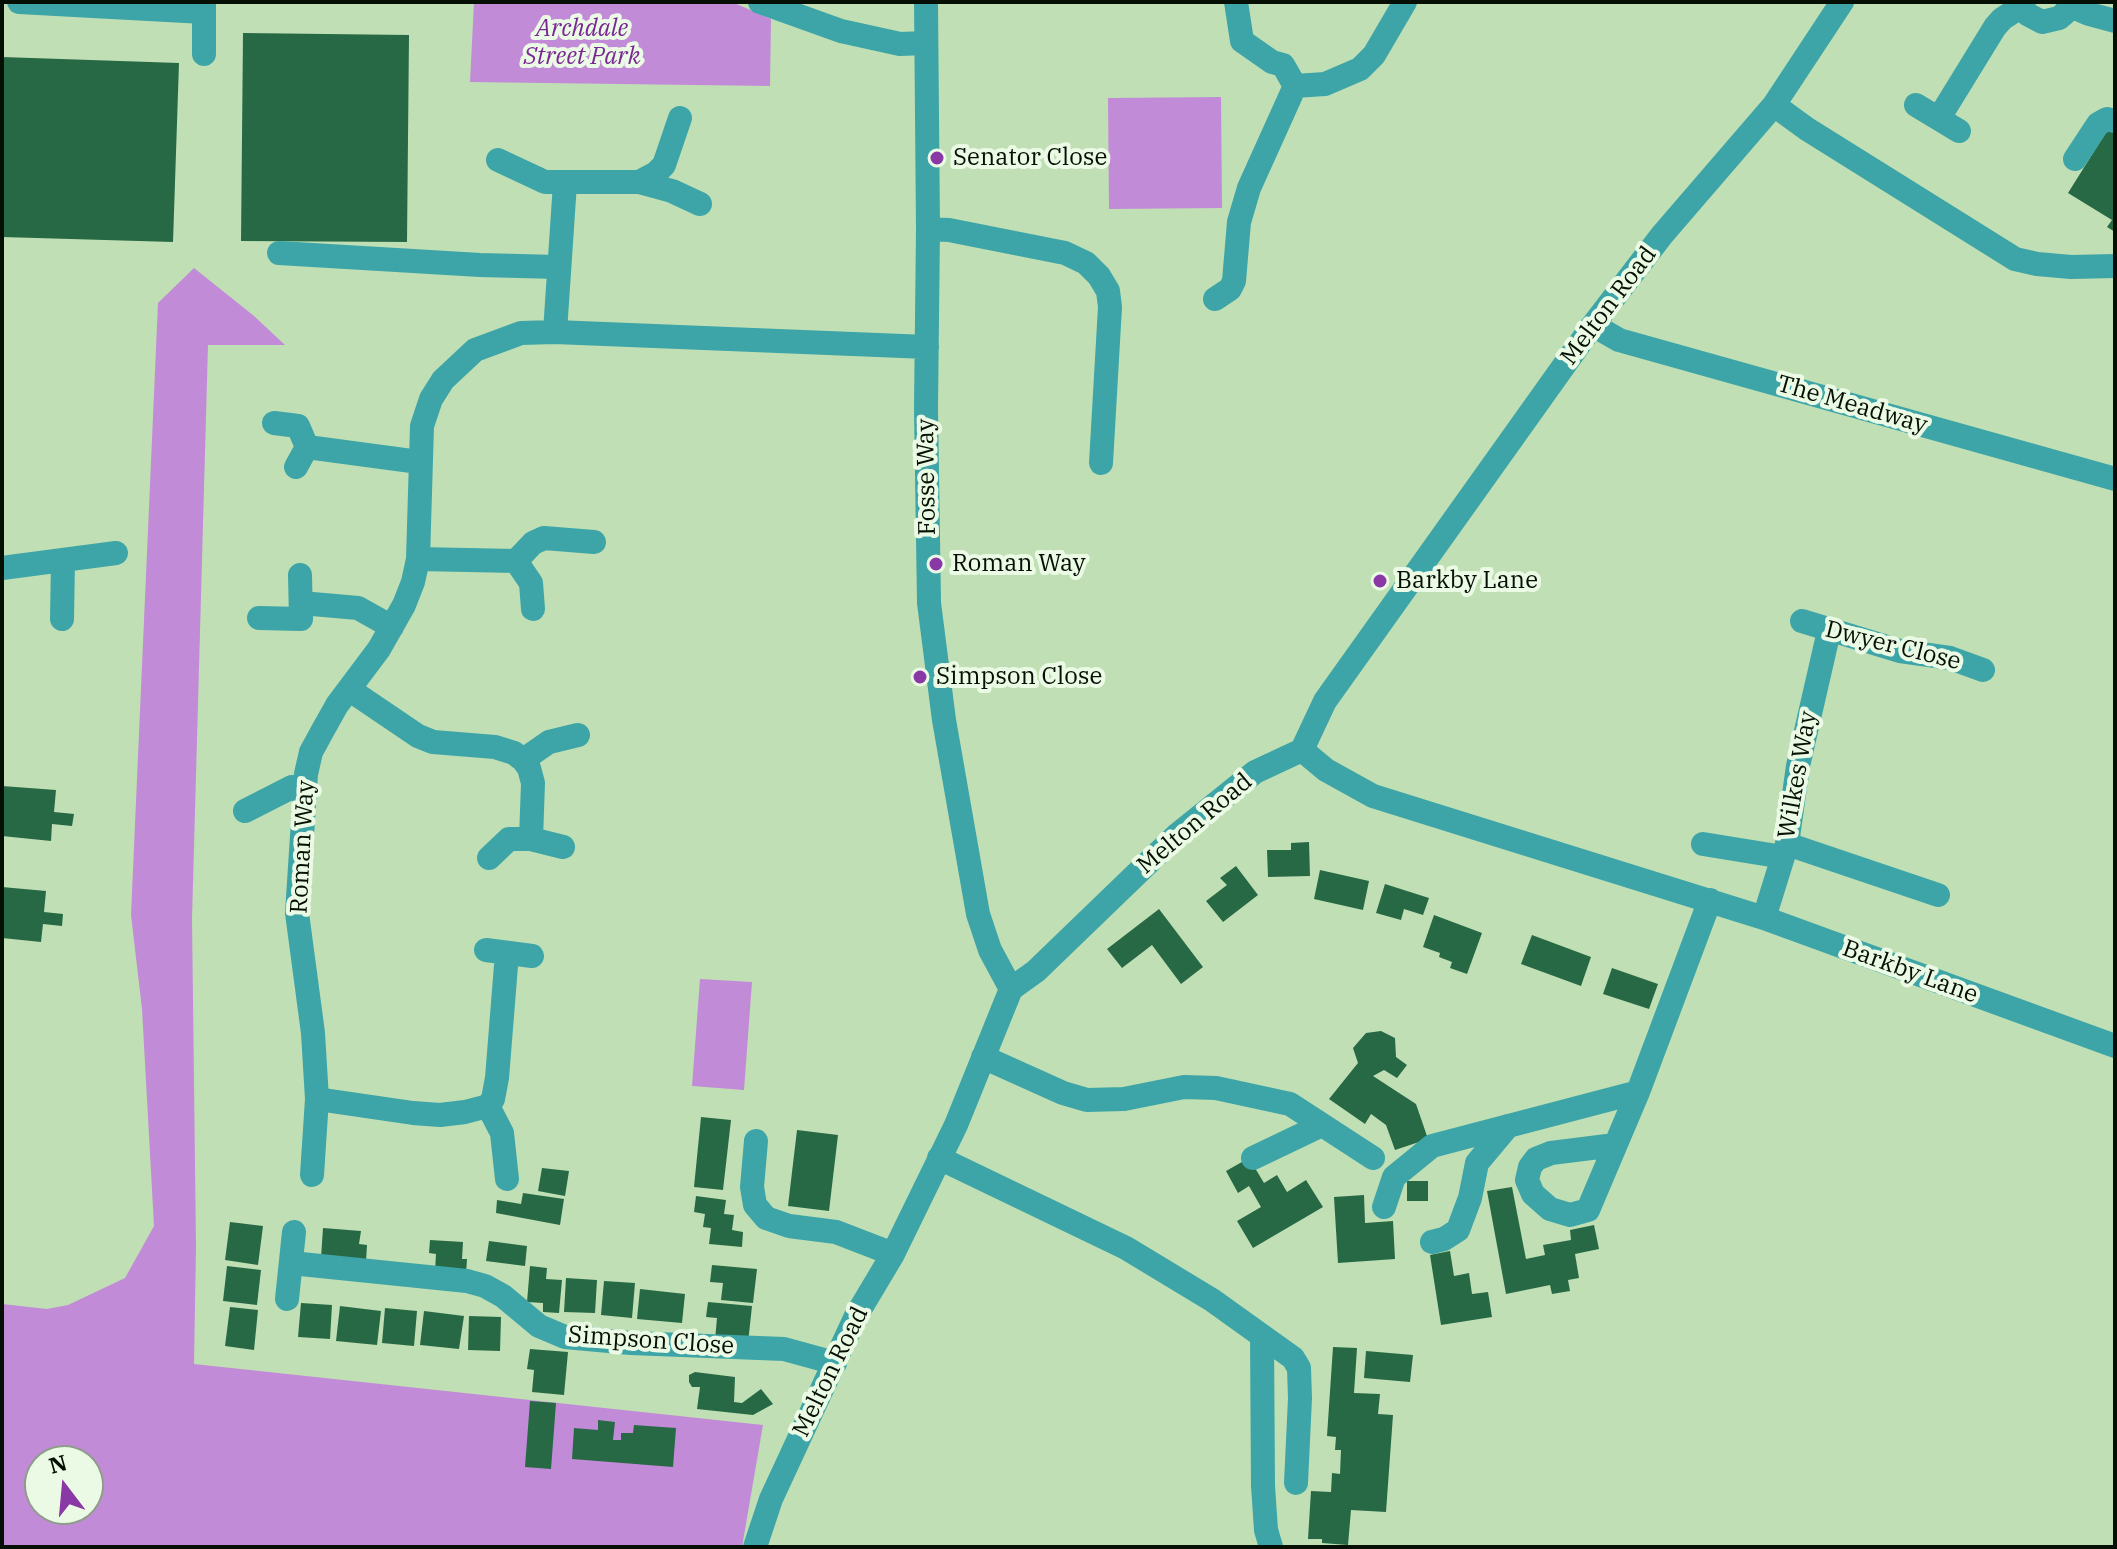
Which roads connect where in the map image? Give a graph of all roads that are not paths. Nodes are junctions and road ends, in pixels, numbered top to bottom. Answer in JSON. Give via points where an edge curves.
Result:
{"nodes":[{"id":1,"x":19,"y":2,"type":"edge"},
{"id":2,"x":760,"y":2,"type":"edge"},
{"id":3,"x":926,"y":2,"type":"edge"},
{"id":4,"x":1236,"y":2,"type":"edge"},
{"id":5,"x":1405,"y":2,"type":"edge"},
{"id":6,"x":1842,"y":2,"type":"edge"},
{"id":7,"x":2022,"y":4,"type":"edge"},
{"id":8,"x":2070,"y":4,"type":"edge"},
{"id":9,"x":204,"y":7,"type":"edge"},
{"id":10,"x":2115,"y":21,"type":"edge"},
{"id":11,"x":926,"y":43,"type":"junction"},
{"id":12,"x":204,"y":54,"type":"dead end"},
{"id":13,"x":1289,"y":76,"type":"junction"},
{"id":14,"x":1774,"y":105,"type":"junction"},
{"id":15,"x":1916,"y":105,"type":"dead end"},
{"id":16,"x":680,"y":118,"type":"dead end"},
{"id":17,"x":2115,"y":121,"type":"edge"},
{"id":18,"x":2075,"y":159,"type":"dead end"},
{"id":19,"x":498,"y":160,"type":"dead end"},
{"id":20,"x":555,"y":183,"type":"junction"},
{"id":21,"x":634,"y":183,"type":"junction"},
{"id":22,"x":700,"y":204,"type":"dead end"},
{"id":23,"x":928,"y":229,"type":"junction"},
{"id":24,"x":279,"y":253,"type":"dead end"},
{"id":25,"x":2115,"y":266,"type":"edge"},
{"id":26,"x":558,"y":267,"type":"junction"},
{"id":27,"x":1215,"y":299,"type":"dead end"},
{"id":28,"x":1593,"y":325,"type":"junction"},
{"id":29,"x":555,"y":332,"type":"junction"},
{"id":30,"x":927,"y":347,"type":"junction"},
{"id":31,"x":294,"y":441,"type":"dead end"},
{"id":32,"x":419,"y":462,"type":"junction"},
{"id":33,"x":1101,"y":463,"type":"dead end"},
{"id":34,"x":2114,"y":478,"type":"edge"},
{"id":35,"x":594,"y":542,"type":"dead end"},
{"id":36,"x":116,"y":553,"type":"dead end"},
{"id":37,"x":418,"y":559,"type":"junction"},
{"id":38,"x":63,"y":561,"type":"junction"},
{"id":39,"x":516,"y":561,"type":"junction"},
{"id":40,"x":2,"y":568,"type":"edge"},
{"id":41,"x":300,"y":575,"type":"dead end"},
{"id":42,"x":533,"y":609,"type":"dead end"},
{"id":43,"x":301,"y":611,"type":"junction"},
{"id":44,"x":259,"y":618,"type":"dead end"},
{"id":45,"x":62,"y":619,"type":"dead end"},
{"id":46,"x":1802,"y":621,"type":"dead end"},
{"id":47,"x":392,"y":627,"type":"junction"},
{"id":48,"x":1829,"y":631,"type":"junction"},
{"id":49,"x":1983,"y":670,"type":"dead end"},
{"id":50,"x":350,"y":690,"type":"junction"},
{"id":51,"x":578,"y":735,"type":"dead end"},
{"id":52,"x":1302,"y":750,"type":"junction"},
{"id":53,"x":523,"y":760,"type":"junction"},
{"id":54,"x":305,"y":787,"type":"junction"},
{"id":55,"x":245,"y":811,"type":"dead end"},
{"id":56,"x":520,"y":839,"type":"junction"},
{"id":57,"x":1703,"y":844,"type":"dead end"},
{"id":58,"x":563,"y":847,"type":"dead end"},
{"id":59,"x":1785,"y":851,"type":"junction"},
{"id":60,"x":489,"y":858,"type":"dead end"},
{"id":61,"x":1938,"y":895,"type":"dead end"},
{"id":62,"x":1710,"y":900,"type":"junction"},
{"id":63,"x":1764,"y":918,"type":"junction"},
{"id":64,"x":532,"y":956,"type":"dead end"},
{"id":65,"x":1011,"y":989,"type":"junction"},
{"id":66,"x":2115,"y":1046,"type":"edge"},
{"id":67,"x":983,"y":1057,"type":"junction"},
{"id":68,"x":1638,"y":1092,"type":"junction"},
{"id":69,"x":317,"y":1099,"type":"junction"},
{"id":70,"x":488,"y":1106,"type":"junction"},
{"id":71,"x":1322,"y":1125,"type":"junction"},
{"id":72,"x":1508,"y":1126,"type":"junction"},
{"id":73,"x":756,"y":1141,"type":"dead end"},
{"id":74,"x":1615,"y":1145,"type":"dead end"},
{"id":75,"x":939,"y":1158,"type":"junction"},
{"id":76,"x":1253,"y":1158,"type":"dead end"},
{"id":77,"x":1373,"y":1158,"type":"dead end"},
{"id":78,"x":312,"y":1175,"type":"dead end"},
{"id":79,"x":507,"y":1179,"type":"dead end"},
{"id":80,"x":1384,"y":1207,"type":"dead end"},
{"id":81,"x":294,"y":1232,"type":"dead end"},
{"id":82,"x":1432,"y":1242,"type":"dead end"},
{"id":83,"x":893,"y":1254,"type":"junction"},
{"id":84,"x":291,"y":1263,"type":"junction"},
{"id":85,"x":287,"y":1299,"type":"dead end"},
{"id":86,"x":1262,"y":1336,"type":"junction"},
{"id":87,"x":835,"y":1363,"type":"junction"},
{"id":88,"x":1296,"y":1483,"type":"dead end"},
{"id":89,"x":755,"y":1547,"type":"edge"},
{"id":90,"x":1271,"y":1547,"type":"edge"}],
"edges":[{"from":1,"to":9,"type":"street"},
{"from":2,"to":11,"type":"street","via":[[841,31],[900,44]]},
{"from":3,"to":11,"type":"street","name":"Fosse Way"},
{"from":4,"to":13,"type":"street","via":[[1242,41]]},
{"from":5,"to":13,"type":"street","via":[[1360,69],[1325,84]]},
{"from":6,"to":14,"type":"street","name":"Melton Road"},
{"from":7,"to":8,"type":"street","via":[[2027,14],[2042,22],[2059,18]]},
{"from":7,"to":15,"type":"street","via":[[1995,27],[1949,125]]},
{"from":8,"to":10,"type":"street"},
{"from":9,"to":12,"type":"street"},
{"from":11,"to":23,"type":"street","name":"Fosse Way"},
{"from":13,"to":27,"type":"street","via":[[1286,110],[1239,222],[1234,281]]},
{"from":14,"to":25,"type":"street","via":[[2015,259],[2071,267]]},
{"from":14,"to":28,"type":"street","name":"Melton Road"},
{"from":16,"to":21,"type":"street","via":[[664,165]]},
{"from":17,"to":18,"type":"street","via":[[2098,124]]},
{"from":19,"to":20,"type":"street"},
{"from":20,"to":21,"type":"street"},
{"from":20,"to":26,"type":"street"},
{"from":21,"to":22,"type":"street"},
{"from":23,"to":30,"type":"street","name":"Fosse Way"},
{"from":23,"to":33,"type":"street","via":[[1065,253],[1099,276],[1110,307]]},
{"from":24,"to":26,"type":"street"},
{"from":26,"to":29,"type":"street"},
{"from":28,"to":34,"type":"street","name":"The Meadway","via":[[1619,340]]},
{"from":28,"to":52,"type":"street","name":"Melton Road","via":[[1325,701]]},
{"from":29,"to":30,"type":"street","name":"Roman Way"},
{"from":29,"to":32,"type":"street","name":"Roman Way","via":[[521,333],[467,356],[431,399]]},
{"from":30,"to":65,"type":"street","name":"Fosse Way","via":[[929,603],[942,706],[978,914]]},
{"from":31,"to":32,"type":"street"},
{"from":32,"to":37,"type":"street","name":"Roman Way"},
{"from":35,"to":39,"type":"street","via":[[544,538]]},
{"from":36,"to":38,"type":"street"},
{"from":37,"to":39,"type":"street"},
{"from":37,"to":47,"type":"street","name":"Roman Way"},
{"from":38,"to":40,"type":"street"},
{"from":38,"to":45,"type":"street"},
{"from":39,"to":42,"type":"street","via":[[531,583]]},
{"from":41,"to":43,"type":"street"},
{"from":43,"to":44,"type":"street"},
{"from":43,"to":47,"type":"street","via":[[358,608]]},
{"from":46,"to":48,"type":"street","name":"Dwyer Close"},
{"from":47,"to":50,"type":"street","name":"Roman Way"},
{"from":48,"to":49,"type":"street","name":"Dwyer Close"},
{"from":48,"to":59,"type":"street","name":"Wilkes Way"},
{"from":50,"to":53,"type":"street","via":[[418,736],[495,747]]},
{"from":50,"to":54,"type":"street","name":"Roman Way","via":[[311,752]]},
{"from":51,"to":53,"type":"street","via":[[549,742]]},
{"from":52,"to":62,"type":"street","name":"Barkby Lane","via":[[1373,796]]},
{"from":52,"to":65,"type":"street","name":"Melton Road","via":[[1255,772],[1178,834]]},
{"from":53,"to":56,"type":"street","via":[[533,783]]},
{"from":54,"to":55,"type":"street","via":[[292,787]]},
{"from":54,"to":69,"type":"street","name":"Roman Way","via":[[297,913]]},
{"from":56,"to":58,"type":"street"},
{"from":56,"to":60,"type":"street"},
{"from":57,"to":59,"type":"street"},
{"from":59,"to":61,"type":"street"},
{"from":59,"to":63,"type":"street","name":"Wilkes Way"},
{"from":62,"to":63,"type":"street","name":"Barkby Lane"},
{"from":62,"to":68,"type":"street"},
{"from":63,"to":66,"type":"street","name":"Barkby Lane"},
{"from":64,"to":70,"type":"street","via":[[497,952],[497,1078]]},
{"from":65,"to":67,"type":"street","name":"Melton Road"},
{"from":67,"to":71,"type":"street","via":[[1087,1100],[1216,1088],[1290,1104]]},
{"from":67,"to":75,"type":"street","name":"Melton Road"},
{"from":68,"to":72,"type":"street"},
{"from":68,"to":74,"type":"street"},
{"from":69,"to":70,"type":"street","via":[[413,1113],[453,1114]]},
{"from":69,"to":78,"type":"street","name":"Roman Way"},
{"from":70,"to":79,"type":"street","via":[[502,1133]]},
{"from":71,"to":76,"type":"street"},
{"from":71,"to":77,"type":"street"},
{"from":72,"to":80,"type":"street","via":[[1432,1146],[1394,1177]]},
{"from":72,"to":82,"type":"street","via":[[1477,1163],[1458,1230]]},
{"from":73,"to":83,"type":"street","via":[[752,1187],[755,1205],[766,1218],[836,1232]]},
{"from":75,"to":83,"type":"street","name":"Melton Road"},
{"from":75,"to":86,"type":"street","via":[[1126,1248]]},
{"from":81,"to":84,"type":"street"},
{"from":83,"to":87,"type":"street","name":"Melton Road"},
{"from":84,"to":85,"type":"street"},
{"from":84,"to":87,"type":"street","name":"Simpson Close","via":[[467,1281],[503,1296],[539,1326],[565,1337],[764,1347]]},
{"from":86,"to":88,"type":"street","via":[[1299,1368]]},
{"from":86,"to":90,"type":"street","via":[[1263,1486]]},
{"from":87,"to":89,"type":"street","name":"Melton Road","via":[[771,1499]]}]}
